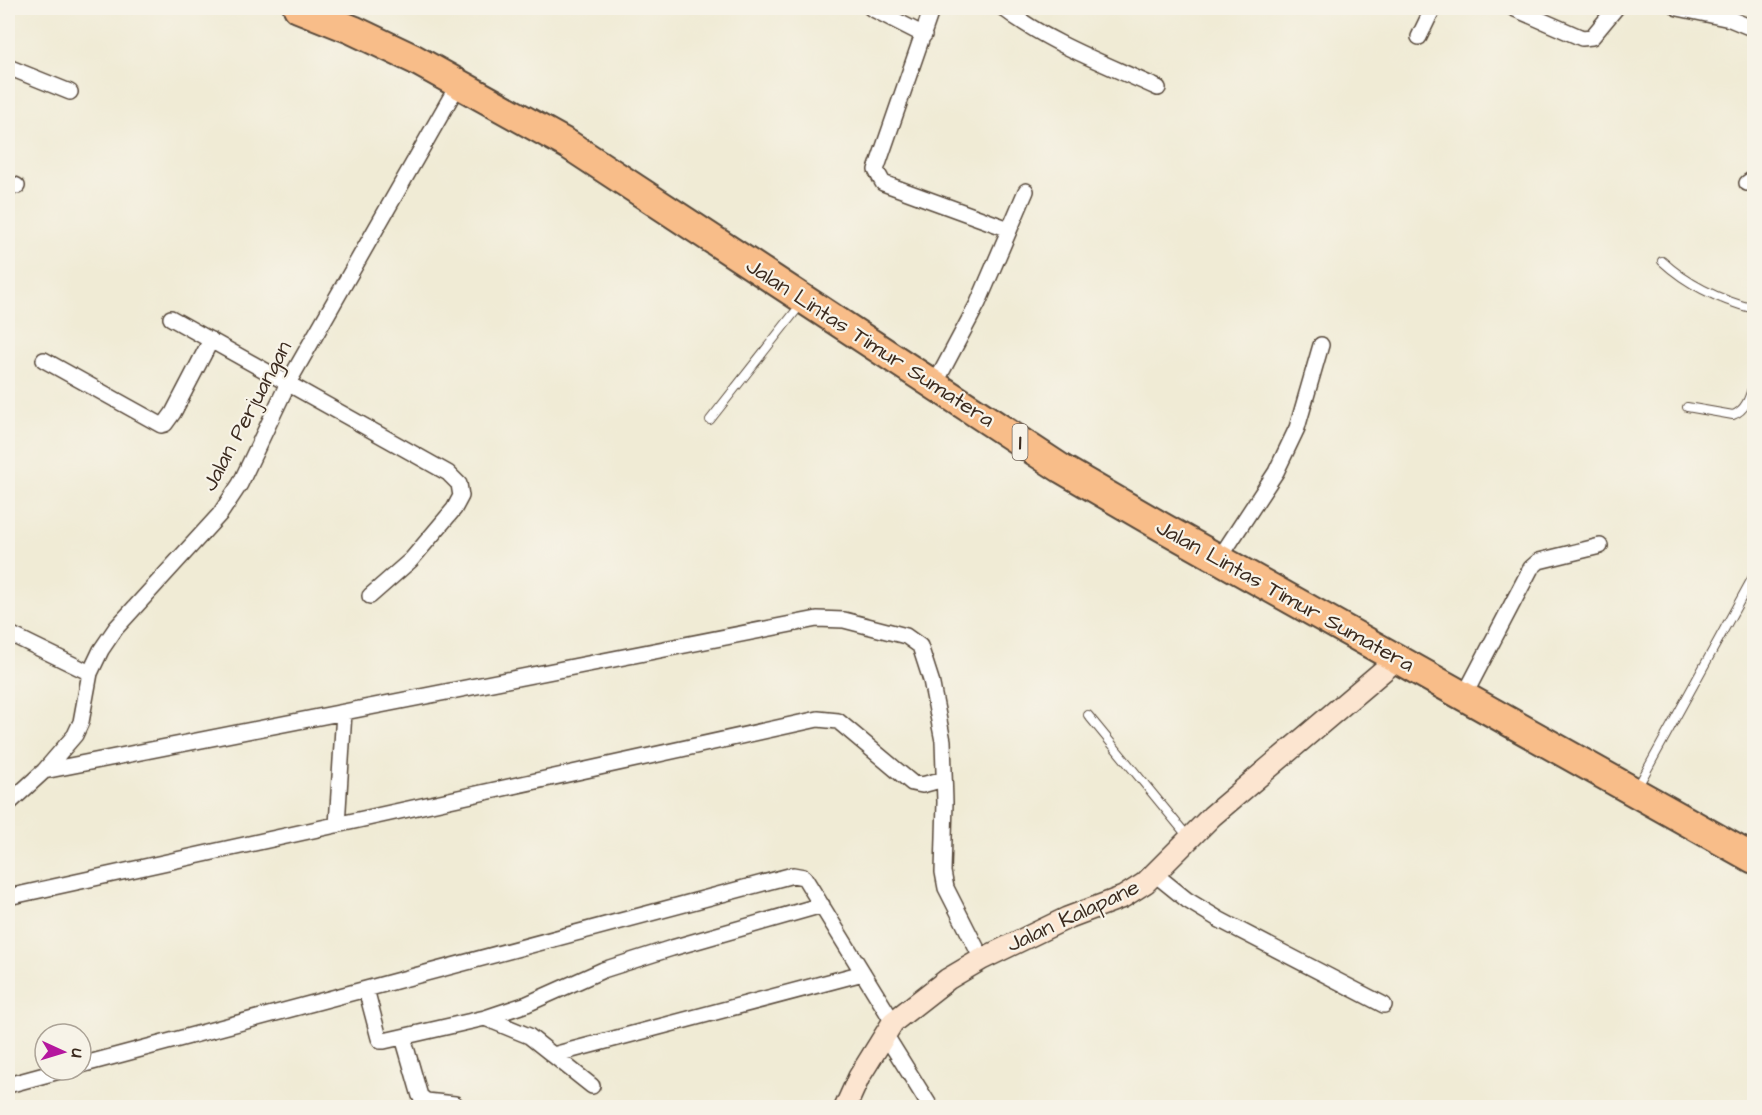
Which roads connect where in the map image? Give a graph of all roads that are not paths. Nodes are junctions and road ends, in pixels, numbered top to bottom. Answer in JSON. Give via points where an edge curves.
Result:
{"nodes":[{"id":1,"x":298,"y":8,"type":"edge"},
{"id":2,"x":871,"y":8,"type":"edge"},
{"id":3,"x":932,"y":8,"type":"edge"},
{"id":4,"x":1003,"y":8,"type":"edge"},
{"id":5,"x":1433,"y":8,"type":"edge"},
{"id":6,"x":1512,"y":8,"type":"edge"},
{"id":7,"x":1616,"y":8,"type":"edge"},
{"id":8,"x":1678,"y":8,"type":"edge"},
{"id":9,"x":1755,"y":29,"type":"edge"},
{"id":10,"x":924,"y":35,"type":"junction"},
{"id":11,"x":1419,"y":37,"type":"dead end"},
{"id":12,"x":8,"y":68,"type":"edge"},
{"id":13,"x":459,"y":83,"type":"junction"},
{"id":14,"x":1158,"y":88,"type":"dead end"},
{"id":15,"x":70,"y":92,"type":"dead end"},
{"id":16,"x":1026,"y":191,"type":"dead end"},
{"id":17,"x":1009,"y":229,"type":"junction"},
{"id":18,"x":1662,"y":261,"type":"dead end"},
{"id":19,"x":804,"y":300,"type":"junction"},
{"id":20,"x":1755,"y":309,"type":"edge"},
{"id":21,"x":171,"y":318,"type":"dead end"},
{"id":22,"x":211,"y":340,"type":"junction"},
{"id":23,"x":1321,"y":345,"type":"dead end"},
{"id":24,"x":44,"y":360,"type":"dead end"},
{"id":25,"x":1755,"y":382,"type":"edge"},
{"id":26,"x":288,"y":383,"type":"junction"},
{"id":27,"x":934,"y":386,"type":"junction"},
{"id":28,"x":1687,"y":407,"type":"dead end"},
{"id":29,"x":711,"y":420,"type":"dead end"},
{"id":30,"x":1600,"y":546,"type":"dead end"},
{"id":31,"x":1219,"y":559,"type":"junction"},
{"id":32,"x":1755,"y":574,"type":"edge"},
{"id":33,"x":370,"y":596,"type":"dead end"},
{"id":34,"x":8,"y":633,"type":"edge"},
{"id":35,"x":1397,"y":658,"type":"junction"},
{"id":36,"x":90,"y":673,"type":"junction"},
{"id":37,"x":1464,"y":696,"type":"junction"},
{"id":38,"x":344,"y":712,"type":"junction"},
{"id":39,"x":1088,"y":715,"type":"dead end"},
{"id":40,"x":44,"y":771,"type":"junction"},
{"id":41,"x":944,"y":779,"type":"junction"},
{"id":42,"x":1635,"y":792,"type":"junction"},
{"id":43,"x":8,"y":804,"type":"edge"},
{"id":44,"x":337,"y":825,"type":"junction"},
{"id":45,"x":1190,"y":839,"type":"junction"},
{"id":46,"x":1755,"y":859,"type":"edge"},
{"id":47,"x":1156,"y":874,"type":"junction"},
{"id":48,"x":8,"y":897,"type":"edge"},
{"id":49,"x":822,"y":905,"type":"junction"},
{"id":50,"x":982,"y":959,"type":"junction"},
{"id":51,"x":863,"y":973,"type":"junction"},
{"id":52,"x":366,"y":989,"type":"junction"},
{"id":53,"x":1384,"y":1005,"type":"dead end"},
{"id":54,"x":485,"y":1018,"type":"junction"},
{"id":55,"x":889,"y":1028,"type":"junction"},
{"id":56,"x":403,"y":1037,"type":"junction"},
{"id":57,"x":554,"y":1055,"type":"junction"},
{"id":58,"x":93,"y":1062,"type":"edge"},
{"id":59,"x":33,"y":1078,"type":"edge"},
{"id":60,"x":8,"y":1085,"type":"edge"},
{"id":61,"x":592,"y":1086,"type":"dead end"},
{"id":62,"x":459,"y":1107,"type":"edge"},
{"id":63,"x":844,"y":1107,"type":"edge"},
{"id":64,"x":931,"y":1107,"type":"edge"}],
"edges":[{"from":1,"to":13,"type":"highway","name":"Jalan Lintas Timur Sumatera","number":"1","via":[[353,30]]},
{"from":2,"to":10,"type":"street"},
{"from":3,"to":10,"type":"street"},
{"from":4,"to":14,"type":"street","via":[[1052,38]]},
{"from":5,"to":11,"type":"street"},
{"from":6,"to":7,"type":"street","via":[[1588,39]]},
{"from":8,"to":9,"type":"street","via":[[1730,19]]},
{"from":10,"to":17,"type":"street","via":[[876,170],[883,183]]},
{"from":12,"to":15,"type":"street"},
{"from":13,"to":19,"type":"highway","name":"Jalan Lintas Timur Sumatera","number":"1","via":[[568,146]]},
{"from":13,"to":26,"type":"street","name":"Jalan Perjuangan"},
{"from":16,"to":17,"type":"street"},
{"from":17,"to":27,"type":"street","via":[[978,303]]},
{"from":18,"to":20,"type":"lane","via":[[1677,275],[1719,298]]},
{"from":19,"to":27,"type":"highway","name":"Jalan Lintas Timur Sumatera","number":"1"},
{"from":19,"to":29,"type":"lane"},
{"from":21,"to":22,"type":"street"},
{"from":22,"to":24,"type":"street","via":[[173,413],[160,425]]},
{"from":22,"to":26,"type":"street"},
{"from":23,"to":31,"type":"street","via":[[1297,428],[1276,472]]},
{"from":25,"to":28,"type":"lane","via":[[1746,404],[1732,415]]},
{"from":26,"to":33,"type":"street","via":[[448,473],[459,484],[461,496],[454,508],[411,560]]},
{"from":26,"to":36,"type":"street","name":"Jalan Perjuangan","via":[[231,499],[116,628]]},
{"from":27,"to":31,"type":"highway","name":"Jalan Lintas Timur Sumatera","number":"1","via":[[1062,469]]},
{"from":30,"to":37,"type":"street","via":[[1539,561],[1531,568]]},
{"from":31,"to":35,"type":"highway","name":"Jalan Lintas Timur Sumatera","number":"1"},
{"from":32,"to":42,"type":"lane"},
{"from":34,"to":36,"type":"street"},
{"from":35,"to":37,"type":"highway","name":"Jalan Lintas Timur Sumatera","number":"1"},
{"from":35,"to":45,"type":"street","name":"Jalan Kalapane"},
{"from":36,"to":40,"type":"street","name":"Jalan Perjuangan","via":[[75,735]]},
{"from":37,"to":42,"type":"highway","name":"Jalan Lintas Timur Sumatera","number":"1"},
{"from":38,"to":40,"type":"street"},
{"from":38,"to":41,"type":"street","via":[[817,619],[844,620],[906,636],[920,646],[941,731]]},
{"from":38,"to":44,"type":"street"},
{"from":39,"to":45,"type":"lane"},
{"from":40,"to":43,"type":"street","name":"Jalan Perjuangan"},
{"from":41,"to":44,"type":"street","via":[[922,785],[912,783],[838,721],[818,719]]},
{"from":41,"to":50,"type":"street","via":[[946,888]]},
{"from":42,"to":46,"type":"highway","name":"Jalan Lintas Timur Sumatera","number":"1"},
{"from":44,"to":48,"type":"street"},
{"from":45,"to":47,"type":"street","name":"Jalan Kalapane"},
{"from":47,"to":50,"type":"street","name":"Jalan Kalapane","via":[[1123,897],[1067,918]]},
{"from":47,"to":53,"type":"street","via":[[1187,900],[1220,920]]},
{"from":49,"to":51,"type":"street"},
{"from":49,"to":52,"type":"street","via":[[804,877],[793,876]]},
{"from":49,"to":54,"type":"street","via":[[613,967]]},
{"from":50,"to":55,"type":"street","name":"Jalan Kalapane","via":[[948,979]]},
{"from":51,"to":55,"type":"street"},
{"from":51,"to":57,"type":"street"},
{"from":52,"to":56,"type":"street","via":[[381,1041]]},
{"from":52,"to":58,"type":"street"},
{"from":54,"to":56,"type":"street"},
{"from":54,"to":57,"type":"street","via":[[530,1036]]},
{"from":55,"to":63,"type":"street","name":"Jalan Kalapane"},
{"from":55,"to":64,"type":"street"},
{"from":56,"to":62,"type":"street","via":[[420,1096],[426,1101]]},
{"from":57,"to":61,"type":"street"},
{"from":59,"to":60,"type":"street"}]}
